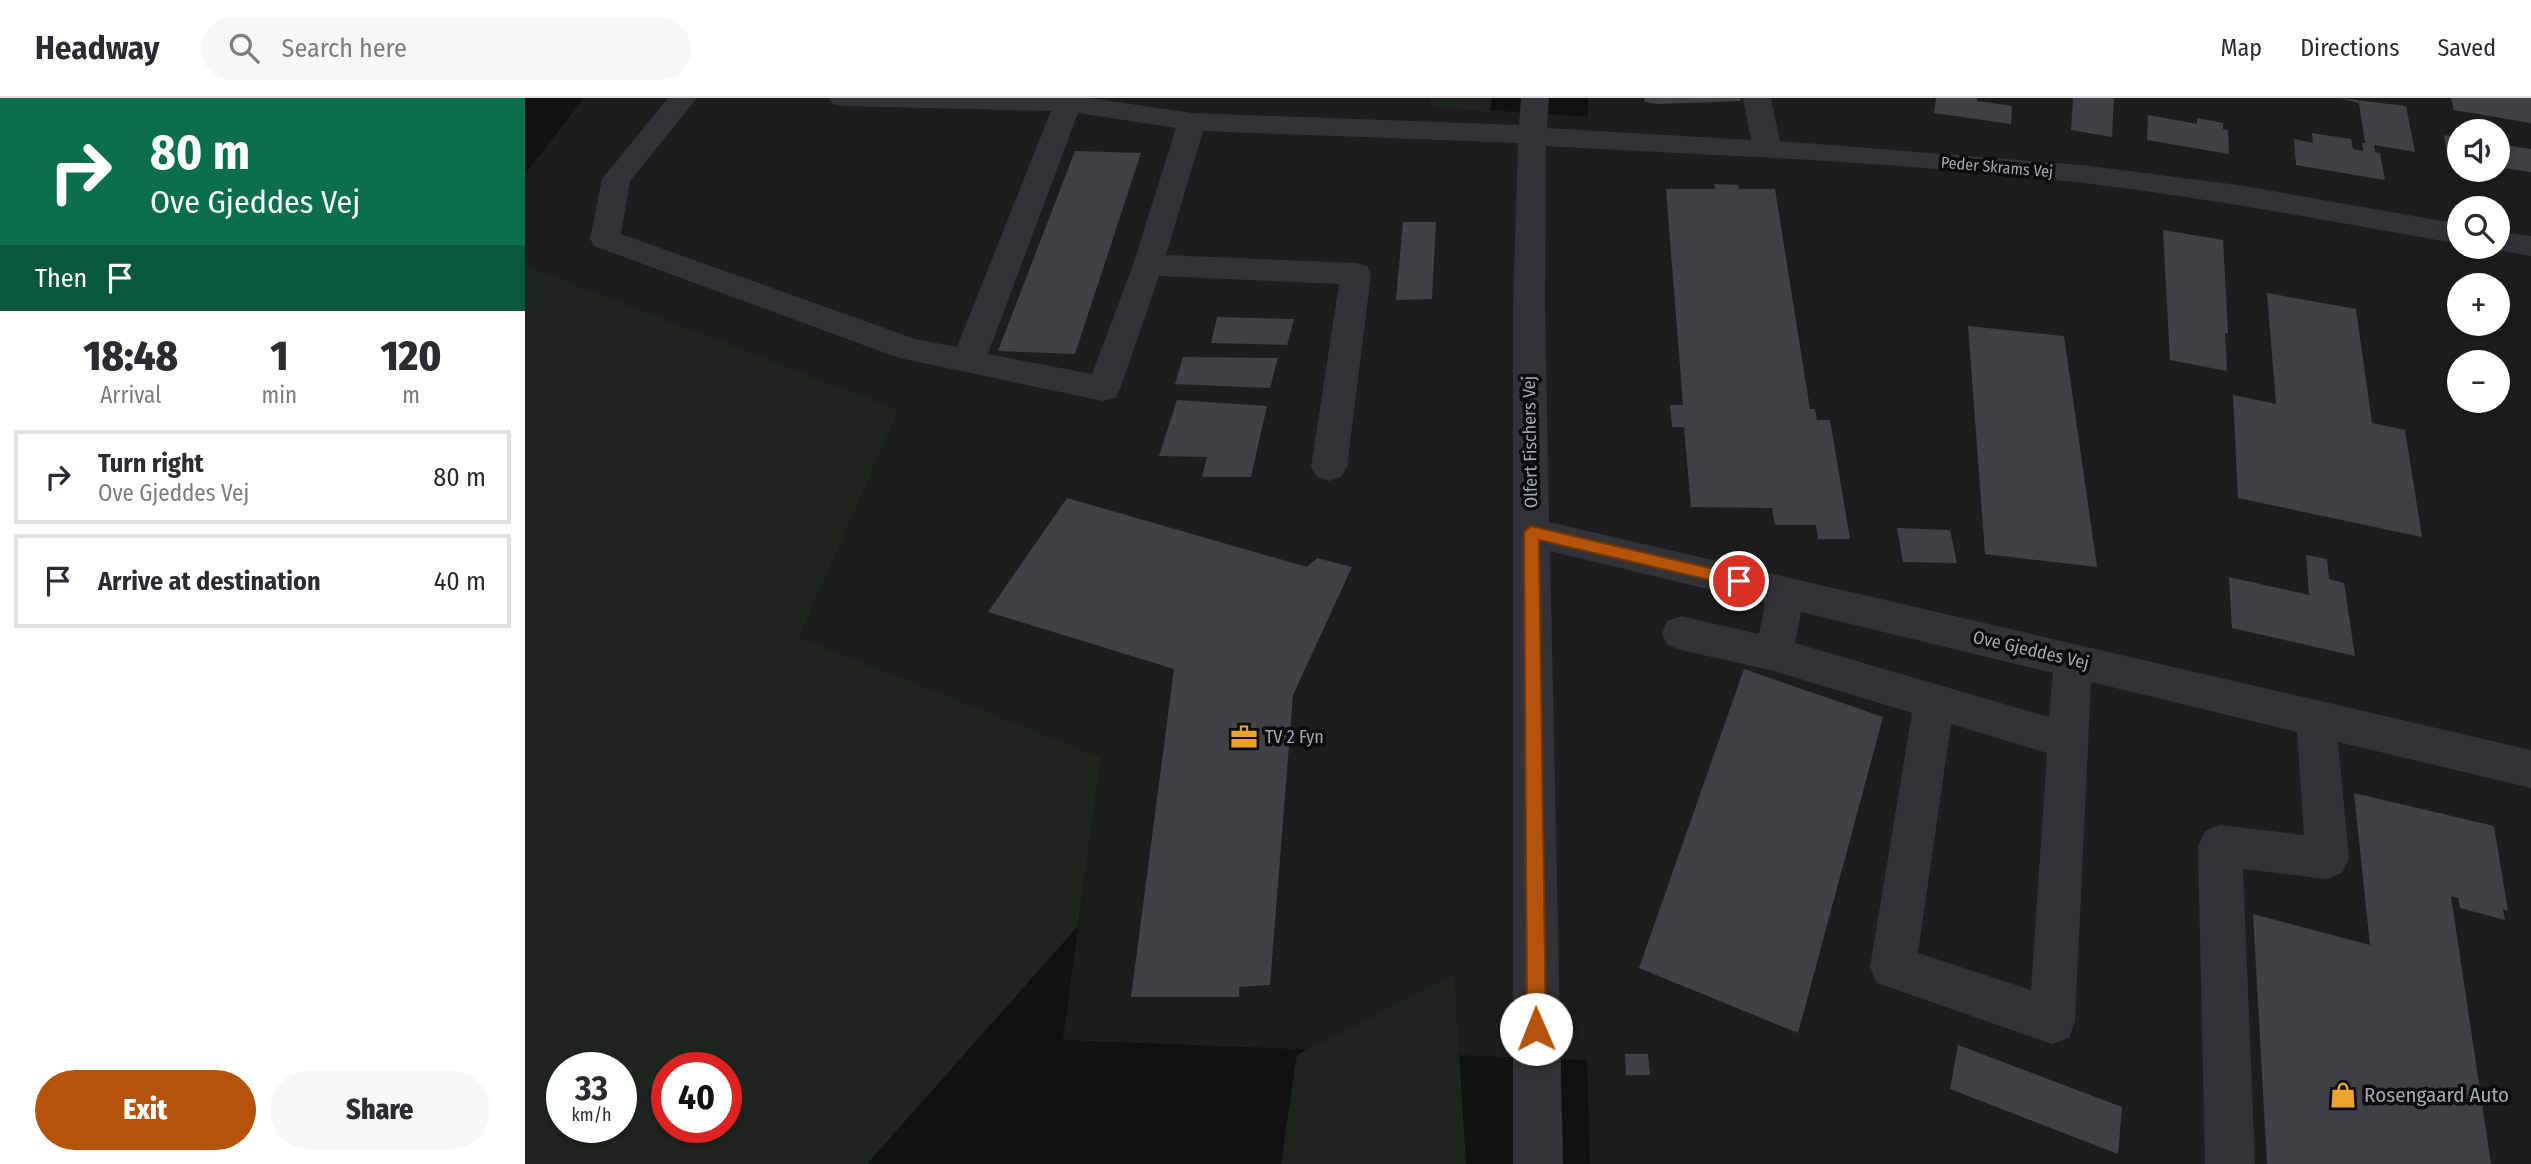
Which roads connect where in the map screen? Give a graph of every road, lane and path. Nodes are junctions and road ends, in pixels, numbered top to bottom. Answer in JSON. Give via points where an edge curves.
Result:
{"nodes":[{"id":1,"x":683,"y":98,"type":"edge"},
{"id":2,"x":843,"y":98,"type":"edge"},
{"id":3,"x":1535,"y":98,"type":"edge"},
{"id":4,"x":1757,"y":98,"type":"edge"},
{"id":5,"x":1068,"y":103,"type":"junction"},
{"id":6,"x":1192,"y":122,"type":"junction"},
{"id":7,"x":1531,"y":136,"type":"junction"},
{"id":8,"x":1767,"y":149,"type":"junction"},
{"id":9,"x":2447,"y":232,"type":"edge"},
{"id":10,"x":2510,"y":242,"type":"edge"},
{"id":11,"x":2531,"y":246,"type":"edge"},
{"id":12,"x":1148,"y":265,"type":"junction"},
{"id":13,"x":968,"y":362,"type":"junction"},
{"id":14,"x":1329,"y":467,"type":"dead end"},
{"id":15,"x":1531,"y":532,"type":"junction"},
{"id":16,"x":1786,"y":592,"type":"junction"},
{"id":17,"x":1681,"y":633,"type":"dead end"},
{"id":18,"x":1774,"y":654,"type":"junction"},
{"id":19,"x":2073,"y":660,"type":"junction"},
{"id":20,"x":1934,"y":701,"type":"junction"},
{"id":21,"x":2316,"y":718,"type":"junction"},
{"id":22,"x":2068,"y":740,"type":"junction"},
{"id":23,"x":2531,"y":769,"type":"edge"},
{"id":24,"x":1538,"y":1164,"type":"edge"},
{"id":25,"x":2230,"y":1164,"type":"edge"}],
"edges":[{"from":1,"to":13,"type":"street","via":[[616,179],[605,239],[911,350]]},
{"from":2,"to":5,"type":"street","name":"Peder Skrams Vej"},
{"from":3,"to":7,"type":"street","name":"Olfert Fischers Vej"},
{"from":4,"to":8,"type":"street"},
{"from":5,"to":6,"type":"street","name":"Peder Skrams Vej"},
{"from":5,"to":13,"type":"street"},
{"from":6,"to":7,"type":"street","name":"Peder Skrams Vej"},
{"from":6,"to":12,"type":"street"},
{"from":7,"to":8,"type":"street","name":"Peder Skrams Vej"},
{"from":7,"to":15,"type":"street","name":"Olfert Fischers Vej"},
{"from":8,"to":9,"type":"street","name":"Peder Skrams Vej","via":[[2095,176],[2238,195]]},
{"from":10,"to":11,"type":"street"},
{"from":12,"to":13,"type":"street","via":[[1103,389]]},
{"from":12,"to":14,"type":"street","via":[[1356,274]]},
{"from":15,"to":16,"type":"street","name":"Ove Gjeddes Vej"},
{"from":15,"to":24,"type":"street","name":"Olfert Fischers Vej"},
{"from":16,"to":18,"type":"street"},
{"from":16,"to":19,"type":"street","name":"Ove Gjeddes Vej"},
{"from":17,"to":18,"type":"street"},
{"from":18,"to":20,"type":"street"},
{"from":19,"to":21,"type":"street","name":"Ove Gjeddes Vej"},
{"from":19,"to":22,"type":"street"},
{"from":20,"to":22,"type":"street"},
{"from":20,"to":22,"type":"street","via":[[1893,967],[2052,1021]]},
{"from":21,"to":23,"type":"street","name":"Ove Gjeddes Vej"},
{"from":21,"to":25,"type":"street","via":[[2327,858],[2220,846]]}]}
